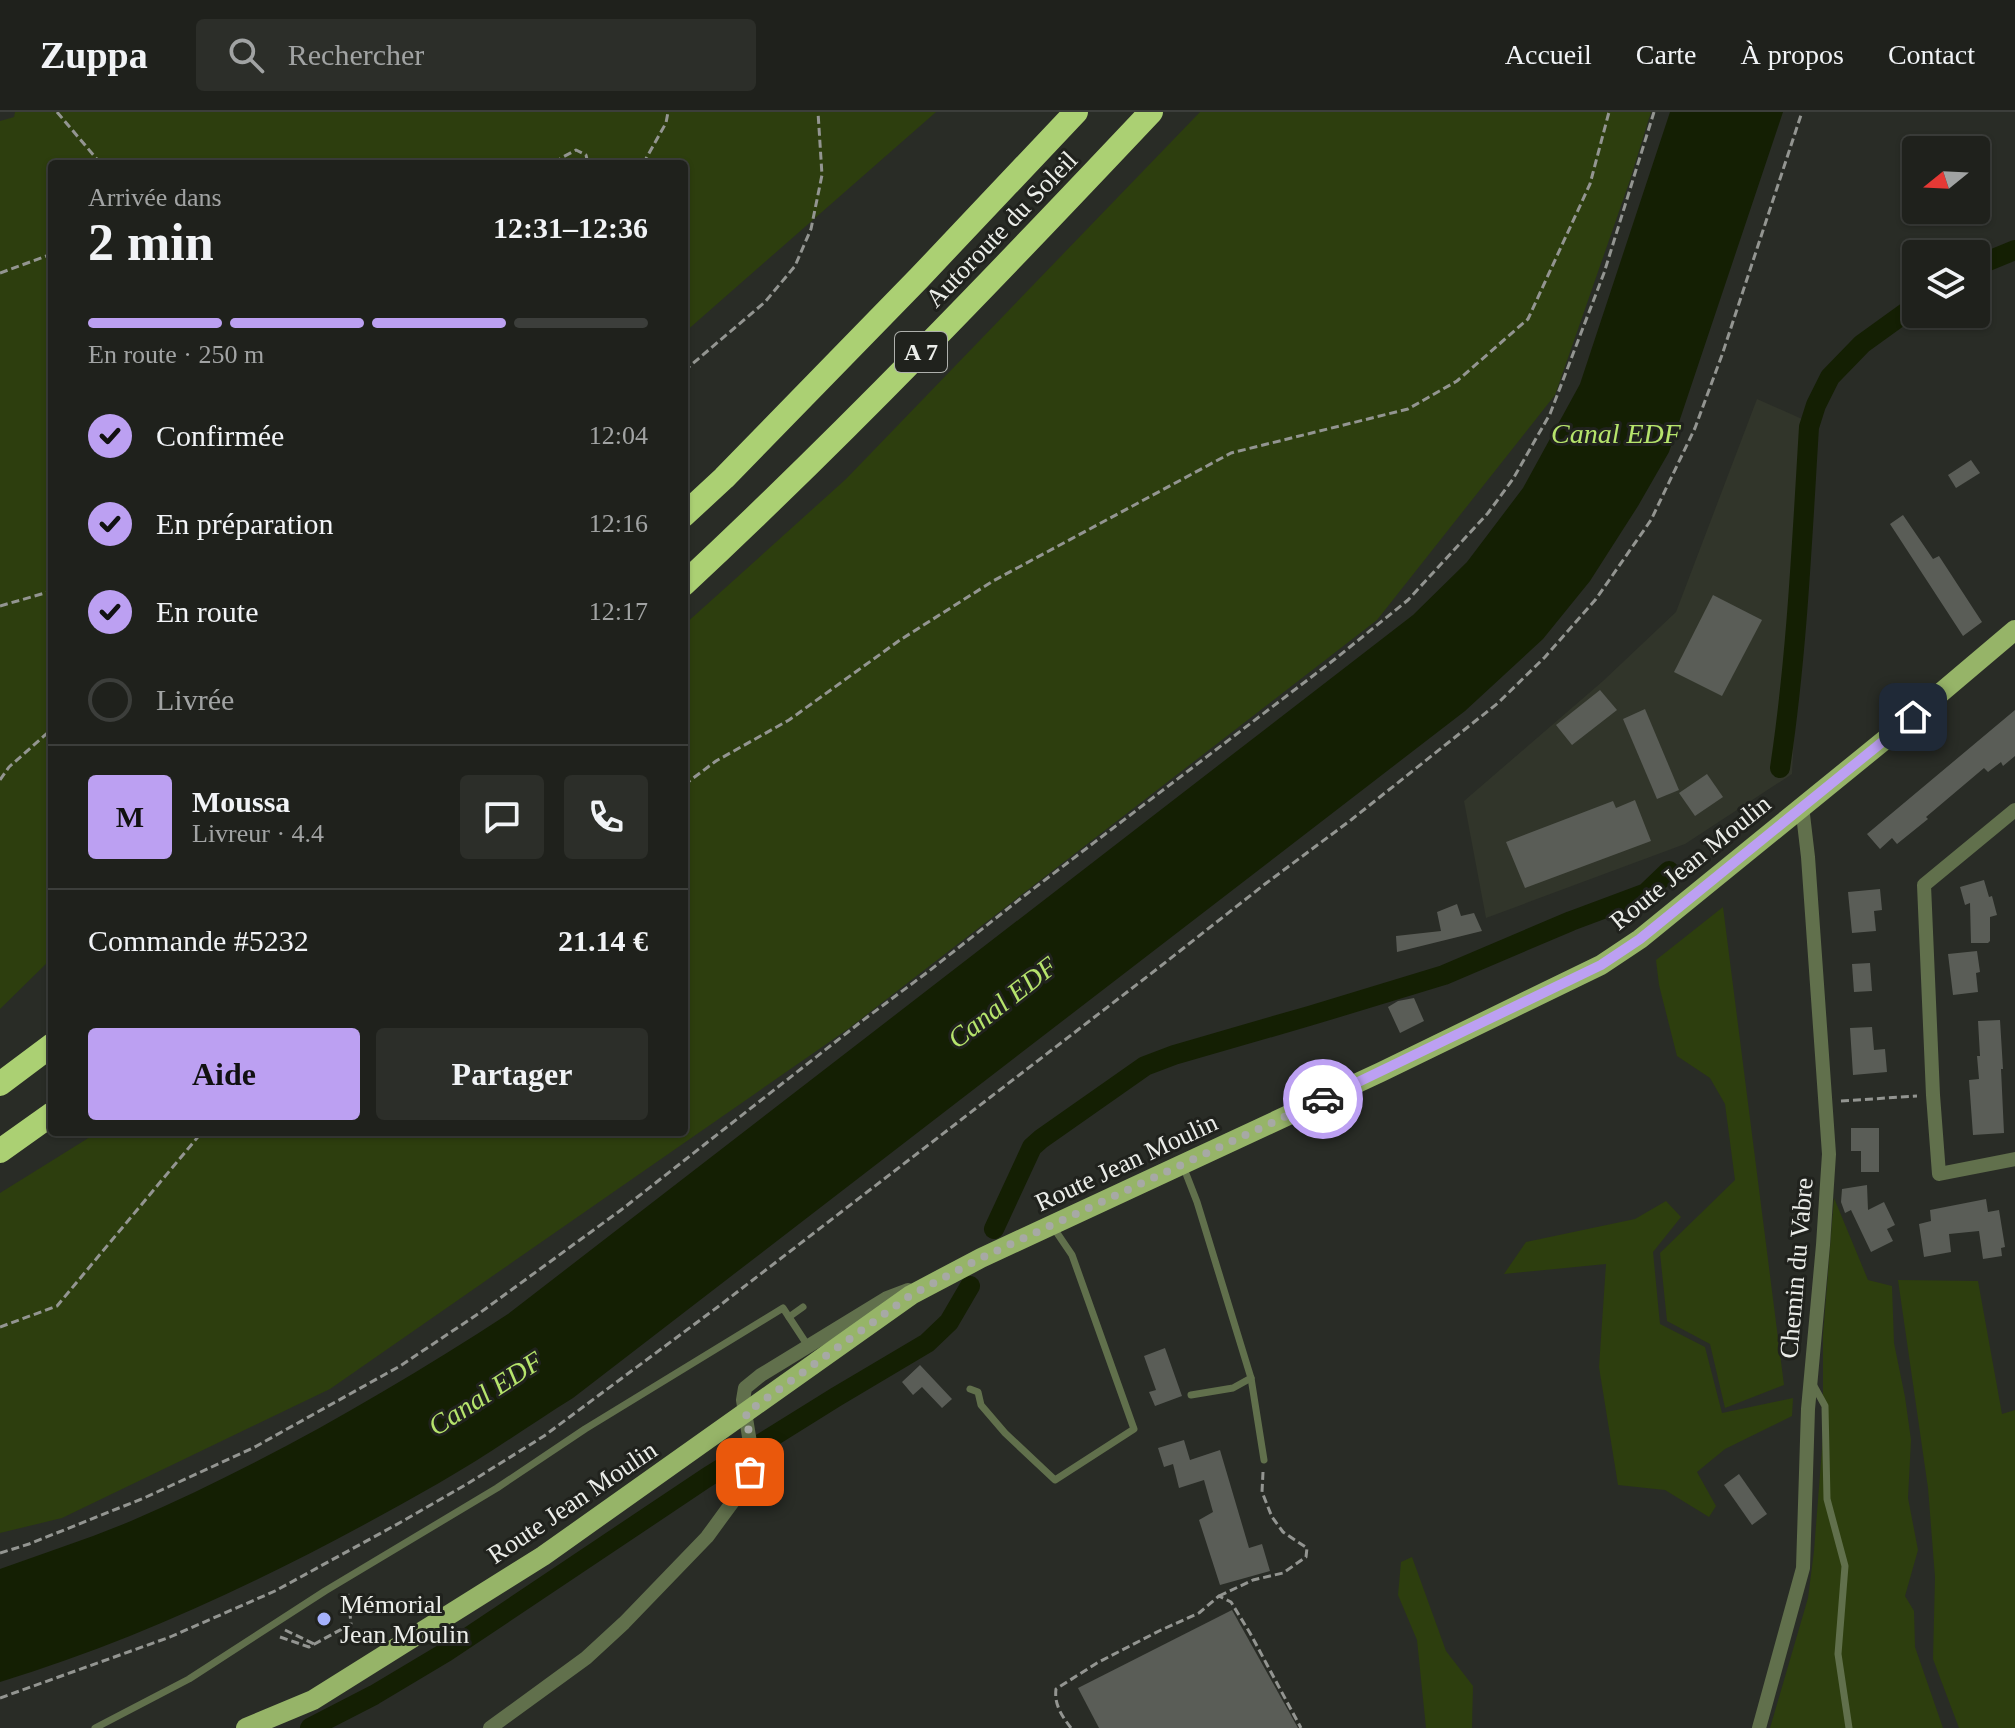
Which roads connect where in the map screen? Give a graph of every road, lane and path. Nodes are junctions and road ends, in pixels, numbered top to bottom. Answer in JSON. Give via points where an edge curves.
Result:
{"nodes":[{"id":1,"x":57,"y":112,"type":"edge"},
{"id":2,"x":668,"y":112,"type":"edge"},
{"id":3,"x":818,"y":112,"type":"edge"},
{"id":4,"x":1076,"y":112,"type":"edge"},
{"id":5,"x":1151,"y":112,"type":"edge"},
{"id":6,"x":1609,"y":112,"type":"edge"},
{"id":7,"x":1654,"y":112,"type":"edge"},
{"id":8,"x":1802,"y":112,"type":"edge"},
{"id":9,"x":98,"y":160,"type":"edge"},
{"id":10,"x":559,"y":160,"type":"edge"},
{"id":11,"x":587,"y":160,"type":"edge"},
{"id":12,"x":645,"y":160,"type":"edge"},
{"id":13,"x":48,"y":255,"type":"edge"},
{"id":14,"x":0,"y":273,"type":"edge"},
{"id":15,"x":688,"y":368,"type":"edge"},
{"id":16,"x":688,"y":511,"type":"edge"},
{"id":17,"x":688,"y":580,"type":"edge"},
{"id":18,"x":48,"y":592,"type":"edge"},
{"id":19,"x":0,"y":606,"type":"edge"},
{"id":20,"x":2015,"y":630,"type":"edge"},
{"id":21,"x":48,"y":733,"type":"edge"},
{"id":22,"x":0,"y":780,"type":"edge"},
{"id":23,"x":688,"y":782,"type":"edge"},
{"id":24,"x":1802,"y":806,"type":"junction"},
{"id":25,"x":2015,"y":810,"type":"edge"},
{"id":26,"x":48,"y":1048,"type":"edge"},
{"id":27,"x":0,"y":1084,"type":"edge"},
{"id":28,"x":1933,"y":1095,"type":"junction"},
{"id":29,"x":1825,"y":1102,"type":"junction"},
{"id":30,"x":48,"y":1117,"type":"edge"},
{"id":31,"x":199,"y":1136,"type":"edge"},
{"id":32,"x":0,"y":1151,"type":"edge"},
{"id":33,"x":2015,"y":1159,"type":"edge"},
{"id":34,"x":1183,"y":1164,"type":"junction"},
{"id":35,"x":1051,"y":1225,"type":"junction"},
{"id":36,"x":945,"y":1277,"type":"junction"},
{"id":37,"x":803,"y":1307,"type":"dead end"},
{"id":38,"x":789,"y":1317,"type":"junction"},
{"id":39,"x":0,"y":1327,"type":"edge"},
{"id":40,"x":808,"y":1346,"type":"junction"},
{"id":41,"x":1251,"y":1378,"type":"junction"},
{"id":42,"x":1811,"y":1380,"type":"junction"},
{"id":43,"x":970,"y":1389,"type":"dead end"},
{"id":44,"x":1191,"y":1395,"type":"dead end"},
{"id":45,"x":746,"y":1413,"type":"junction"},
{"id":46,"x":1264,"y":1460,"type":"joint"},
{"id":47,"x":0,"y":1553,"type":"edge"},
{"id":48,"x":349,"y":1596,"type":"dead end"},
{"id":49,"x":1219,"y":1596,"type":"junction"},
{"id":50,"x":270,"y":1626,"type":"junction"},
{"id":51,"x":285,"y":1631,"type":"dead end"},
{"id":52,"x":314,"y":1644,"type":"junction"},
{"id":53,"x":0,"y":1698,"type":"edge"},
{"id":54,"x":95,"y":1728,"type":"edge"},
{"id":55,"x":246,"y":1728,"type":"edge"},
{"id":56,"x":490,"y":1728,"type":"edge"},
{"id":57,"x":1071,"y":1728,"type":"edge"},
{"id":58,"x":1301,"y":1728,"type":"edge"},
{"id":59,"x":1759,"y":1728,"type":"edge"},
{"id":60,"x":1849,"y":1728,"type":"edge"}],
"edges":[{"from":1,"to":9,"type":"path"},
{"from":2,"to":12,"type":"path"},
{"from":3,"to":15,"type":"path","via":[[822,175],[811,229],[795,266],[765,302]]},
{"from":4,"to":16,"type":"highway","name":"Autoroute du Soleil","number":"A 7"},
{"from":5,"to":17,"type":"highway","name":"Autoroute du Soleil","number":"A 7","via":[[970,303]]},
{"from":6,"to":23,"type":"path","via":[[1590,184],[1528,319],[1457,381],[1408,409],[1231,453],[993,581]]},
{"from":7,"to":47,"type":"path","via":[[1604,273],[1550,414],[1488,513],[1408,600],[621,1210],[481,1312],[400,1366],[253,1448],[144,1498]]},
{"from":8,"to":53,"type":"path","via":[[1695,428],[1651,520],[1596,599],[1498,703],[544,1436],[275,1591],[170,1637]]},
{"from":10,"to":11,"type":"path","via":[[576,150]]},
{"from":13,"to":14,"type":"path"},
{"from":18,"to":19,"type":"path"},
{"from":20,"to":24,"type":"main road","name":"Route Jean Moulin"},
{"from":21,"to":22,"type":"path"},
{"from":24,"to":29,"type":"street","name":"Chemin du Vabre"},
{"from":24,"to":34,"type":"main road","name":"Route Jean Moulin","via":[[1601,965]]},
{"from":25,"to":28,"type":"street","via":[[1924,885]]},
{"from":26,"to":27,"type":"highway"},
{"from":28,"to":29,"type":"path"},
{"from":28,"to":33,"type":"street","via":[[1939,1174]]},
{"from":29,"to":42,"type":"street","name":"Chemin du Vabre","via":[[1829,1154]]},
{"from":30,"to":32,"type":"highway"},
{"from":31,"to":39,"type":"path","via":[[57,1306]]},
{"from":34,"to":35,"type":"main road","name":"Route Jean Moulin"},
{"from":34,"to":41,"type":"lane"},
{"from":35,"to":36,"type":"main road","name":"Route Jean Moulin"},
{"from":35,"to":43,"type":"lane","via":[[1072,1255],[1134,1429],[1055,1480],[1005,1433],[981,1405],[978,1392]]},
{"from":36,"to":40,"type":"street","via":[[887,1298]]},
{"from":36,"to":45,"type":"main road","name":"Route Jean Moulin","via":[[911,1295]]},
{"from":37,"to":38,"type":"lane"},
{"from":38,"to":40,"type":"lane"},
{"from":38,"to":50,"type":"lane","via":[[783,1308]]},
{"from":40,"to":45,"type":"street","via":[[745,1388]]},
{"from":41,"to":44,"type":"lane","via":[[1233,1388]]},
{"from":41,"to":46,"type":"lane"},
{"from":42,"to":59,"type":"street","name":"Chemin du Vabre","via":[[1803,1568]]},
{"from":42,"to":60,"type":"lane","via":[[1825,1406],[1827,1499],[1845,1566],[1838,1654]]},
{"from":45,"to":55,"type":"main road","name":"Route Jean Moulin","via":[[529,1565],[313,1700]]},
{"from":45,"to":56,"type":"street","via":[[750,1472],[707,1537],[586,1658]]},
{"from":46,"to":49,"type":"path","via":[[1262,1492],[1272,1517],[1307,1548],[1306,1557],[1283,1573]]},
{"from":48,"to":52,"type":"path","via":[[351,1624]]},
{"from":49,"to":57,"type":"path","via":[[1199,1613],[1056,1689],[1060,1713]]},
{"from":49,"to":58,"type":"path","via":[[1231,1602]]},
{"from":50,"to":52,"type":"path","via":[[275,1635],[309,1647]]},
{"from":50,"to":54,"type":"lane","via":[[189,1679]]},
{"from":51,"to":52,"type":"path"}]}
